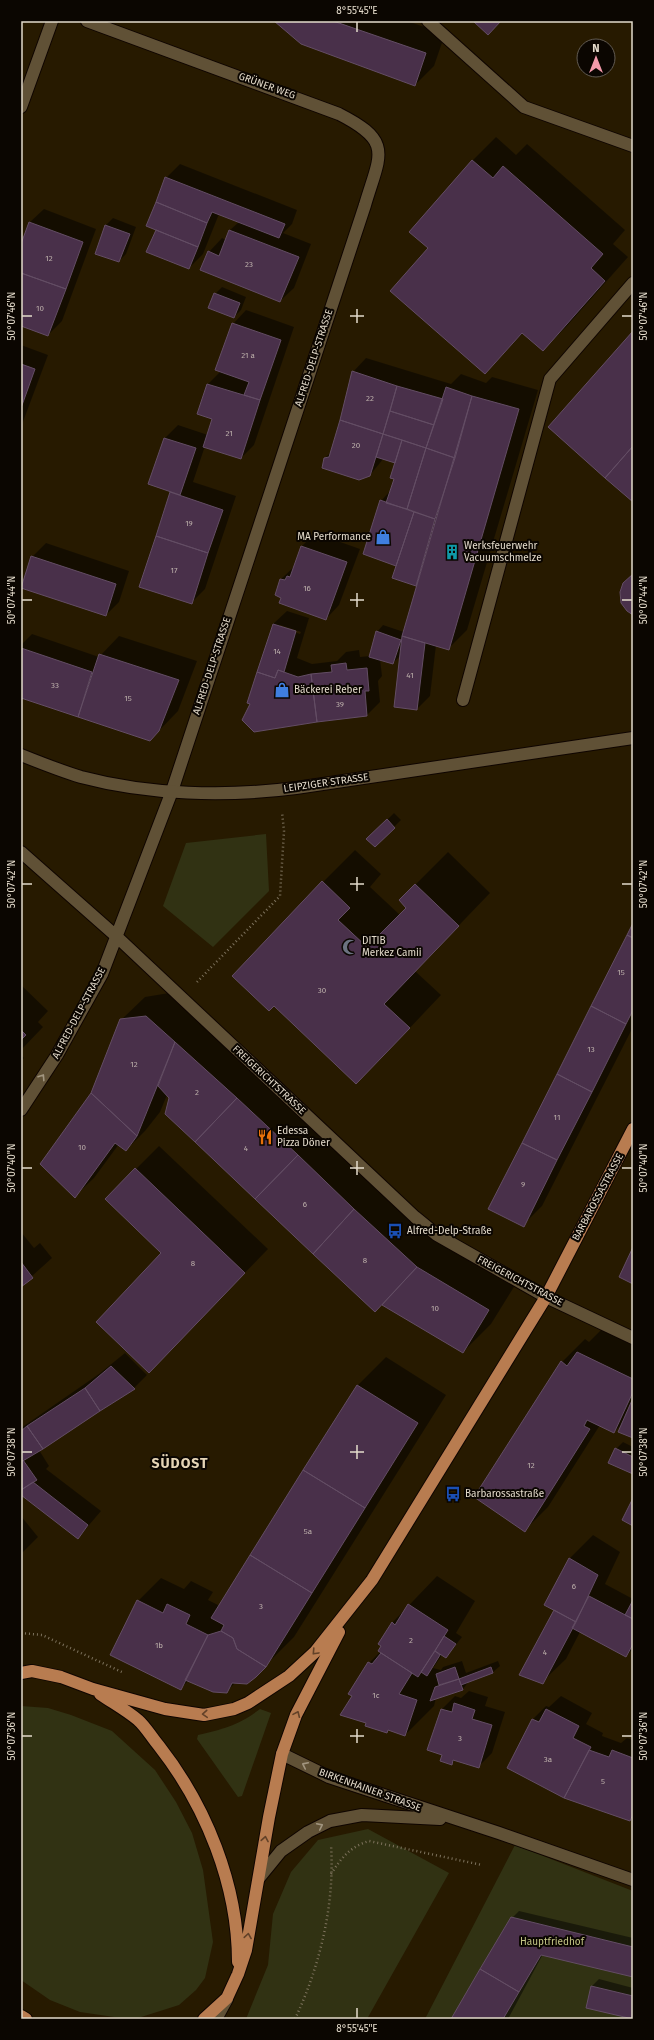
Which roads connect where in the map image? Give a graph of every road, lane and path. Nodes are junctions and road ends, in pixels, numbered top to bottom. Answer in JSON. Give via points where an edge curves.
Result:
{"nodes":[{"id":1,"x":52,"y":21,"type":"edge"},
{"id":2,"x":87,"y":21,"type":"edge"},
{"id":3,"x":428,"y":21,"type":"edge"},
{"id":4,"x":21,"y":107,"type":"edge"},
{"id":5,"x":633,"y":146,"type":"edge"},
{"id":6,"x":365,"y":205,"type":"joint"},
{"id":7,"x":633,"y":283,"type":"edge"},
{"id":8,"x":463,"y":700,"type":"dead end"},
{"id":9,"x":633,"y":738,"type":"edge"},
{"id":10,"x":21,"y":755,"type":"edge"},
{"id":11,"x":280,"y":790,"type":"junction"},
{"id":12,"x":172,"y":791,"type":"junction"},
{"id":13,"x":21,"y":852,"type":"edge"},
{"id":14,"x":116,"y":936,"type":"junction"},
{"id":15,"x":182,"y":998,"type":"junction"},
{"id":16,"x":21,"y":1110,"type":"edge"},
{"id":17,"x":633,"y":1129,"type":"edge"},
{"id":18,"x":546,"y":1297,"type":"junction"},
{"id":19,"x":633,"y":1338,"type":"edge"},
{"id":20,"x":349,"y":1611,"type":"junction"},
{"id":21,"x":21,"y":1633,"type":"edge"},
{"id":22,"x":25,"y":1671,"type":"edge"},
{"id":23,"x":130,"y":1675,"type":"dead end"},
{"id":24,"x":93,"y":1689,"type":"junction"},
{"id":25,"x":282,"y":1754,"type":"junction"},
{"id":26,"x":330,"y":1821,"type":"junction"},
{"id":27,"x":460,"y":1821,"type":"junction"},
{"id":28,"x":482,"y":1865,"type":"dead end"},
{"id":29,"x":331,"y":1875,"type":"junction"},
{"id":30,"x":259,"y":1878,"type":"junction"},
{"id":31,"x":633,"y":1880,"type":"edge"},
{"id":32,"x":238,"y":1974,"type":"junction"},
{"id":33,"x":227,"y":1998,"type":"junction"},
{"id":34,"x":21,"y":2016,"type":"edge"},
{"id":35,"x":26,"y":2019,"type":"edge"},
{"id":36,"x":204,"y":2019,"type":"edge"},
{"id":37,"x":216,"y":2019,"type":"edge"},
{"id":38,"x":295,"y":2019,"type":"edge"}],
"edges":[{"from":1,"to":4,"type":"street"},
{"from":2,"to":6,"type":"street","name":"GRÜNER WEG","via":[[316,104],[359,124],[375,139],[379,147],[378,162]]},
{"from":3,"to":5,"type":"street","via":[[524,107]]},
{"from":6,"to":12,"type":"street","name":"ALFRED-DELP-STRASSE"},
{"from":7,"to":8,"type":"street","via":[[550,379]]},
{"from":9,"to":11,"type":"street","name":"LEIPZIGER STRASSE"},
{"from":10,"to":12,"type":"street","name":"LEIPZIGER STRASSE","via":[[81,777]]},
{"from":11,"to":12,"type":"street","name":"LEIPZIGER STRASSE"},
{"from":11,"to":15,"type":"path","via":[[284,831],[280,896]]},
{"from":12,"to":14,"type":"street","name":"ALFRED-DELP-STRASSE"},
{"from":13,"to":14,"type":"street"},
{"from":14,"to":15,"type":"street","name":"FREIGERICHTSTRASSE"},
{"from":16,"to":14,"type":"street","name":"ALFRED-DELP-STRASSE","one_way":true,"via":[[57,1055],[102,974]]},
{"from":15,"to":18,"type":"street","name":"FREIGERICHTSTRASSE","via":[[415,1217],[437,1235]]},
{"from":17,"to":18,"type":"main road","name":"BARBAROSSASTRASSE"},
{"from":18,"to":19,"type":"street","name":"FREIGERICHTSTRASSE"},
{"from":18,"to":20,"type":"main road","name":"BARBAROSSASTRASSE","via":[[376,1573]]},
{"from":20,"to":24,"type":"main road","one_way":true,"via":[[315,1652],[289,1676],[248,1703],[234,1709],[204,1715],[191,1714]]},
{"from":25,"to":20,"type":"main road","one_way":true,"via":[[296,1715]]},
{"from":21,"to":23,"type":"path","via":[[42,1636]]},
{"from":22,"to":24,"type":"main road","via":[[61,1677]]},
{"from":24,"to":32,"type":"main road","via":[[138,1721],[179,1771],[197,1803],[218,1854],[237,1924]]},
{"from":27,"to":25,"type":"street","name":"BIRKENHAINER STRASSE","one_way":true,"via":[[329,1777]]},
{"from":30,"to":25,"type":"main road","one_way":true},
{"from":26,"to":27,"type":"street","name":"BIRKENHAINER STRASSE","via":[[362,1815]]},
{"from":26,"to":29,"type":"path"},
{"from":30,"to":26,"type":"street","name":"BIRKENHAINER STRASSE","one_way":true,"via":[[281,1851],[308,1832]]},
{"from":27,"to":31,"type":"street","name":"BIRKENHAINER STRASSE"},
{"from":28,"to":29,"type":"path","via":[[369,1841],[355,1846],[343,1856]]},
{"from":29,"to":38,"type":"path","via":[[326,1921],[318,1957]]},
{"from":32,"to":30,"type":"main road","one_way":true,"via":[[246,1950]]},
{"from":32,"to":33,"type":"main road"},
{"from":33,"to":36,"type":"main road"},
{"from":33,"to":37,"type":"street"},
{"from":34,"to":35,"type":"main road"}]}
